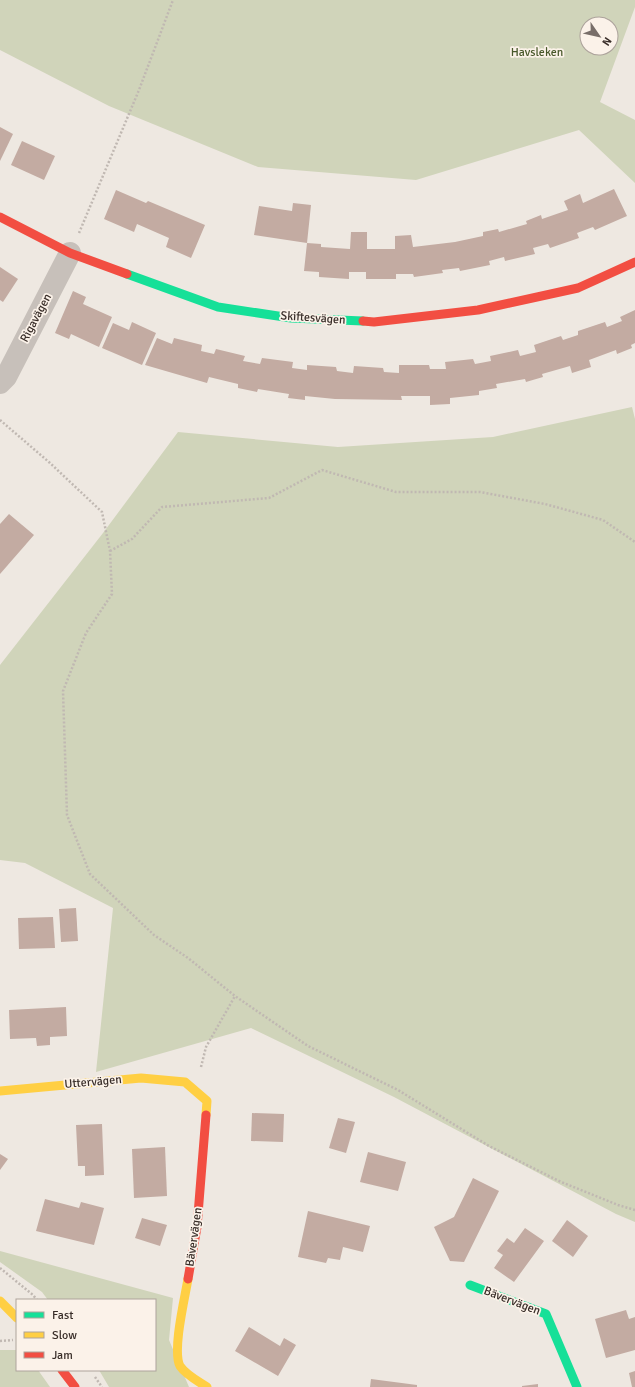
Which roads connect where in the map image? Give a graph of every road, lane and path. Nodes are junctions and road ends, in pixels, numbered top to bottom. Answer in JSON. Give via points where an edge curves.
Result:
{"nodes":[{"id":1,"x":173,"y":0,"type":"edge"},
{"id":2,"x":0,"y":217,"type":"edge"},
{"id":3,"x":70,"y":253,"type":"junction"},
{"id":4,"x":635,"y":262,"type":"edge"},
{"id":5,"x":0,"y":383,"type":"edge"},
{"id":6,"x":0,"y":420,"type":"edge"},
{"id":7,"x":635,"y":542,"type":"edge"},
{"id":8,"x":110,"y":551,"type":"junction"},
{"id":9,"x":235,"y":996,"type":"junction"},
{"id":10,"x":186,"y":1082,"type":"joint"},
{"id":11,"x":0,"y":1091,"type":"edge"},
{"id":12,"x":196,"y":1091,"type":"junction"},
{"id":13,"x":635,"y":1210,"type":"edge"},
{"id":14,"x":0,"y":1268,"type":"edge"},
{"id":15,"x":470,"y":1285,"type":"dead end"},
{"id":16,"x":36,"y":1299,"type":"edge"},
{"id":17,"x":0,"y":1301,"type":"edge"},
{"id":18,"x":16,"y":1317,"type":"edge"},
{"id":19,"x":16,"y":1339,"type":"edge"},
{"id":20,"x":0,"y":1341,"type":"edge"},
{"id":21,"x":63,"y":1371,"type":"edge"},
{"id":22,"x":75,"y":1387,"type":"edge"},
{"id":23,"x":207,"y":1387,"type":"edge"},
{"id":24,"x":577,"y":1387,"type":"edge"}],
"edges":[{"from":1,"to":3,"type":"path","via":[[139,90]]},
{"from":2,"to":3,"type":"street","name":"Skiftesvägen"},
{"from":3,"to":4,"type":"street","name":"Skiftesvägen","via":[[218,307],[291,318],[374,322],[478,310],[570,290]]},
{"from":3,"to":5,"type":"street","name":"Rigavägen","via":[[6,377]]},
{"from":6,"to":8,"type":"path","via":[[102,512]]},
{"from":7,"to":8,"type":"path","via":[[603,520],[545,504],[480,492],[396,492],[322,470],[269,498],[162,507],[132,539]]},
{"from":8,"to":9,"type":"path","via":[[112,594],[86,633],[63,691],[66,814],[90,874],[154,935],[188,958]]},
{"from":9,"to":12,"type":"path","via":[[206,1047]]},
{"from":9,"to":13,"type":"path","via":[[308,1046],[398,1090],[489,1146],[559,1181]]},
{"from":10,"to":11,"type":"street","name":"Uttervägen","via":[[141,1078]]},
{"from":10,"to":12,"type":"street","name":"Bävervägen"},
{"from":12,"to":23,"type":"street","name":"Bävervägen","via":[[208,1101],[196,1227],[177,1350],[180,1364],[190,1376]]},
{"from":14,"to":16,"type":"path"},
{"from":15,"to":24,"type":"street","name":"Bävervägen","via":[[546,1314]]},
{"from":17,"to":18,"type":"street"},
{"from":19,"to":20,"type":"path"},
{"from":21,"to":22,"type":"street"}]}
